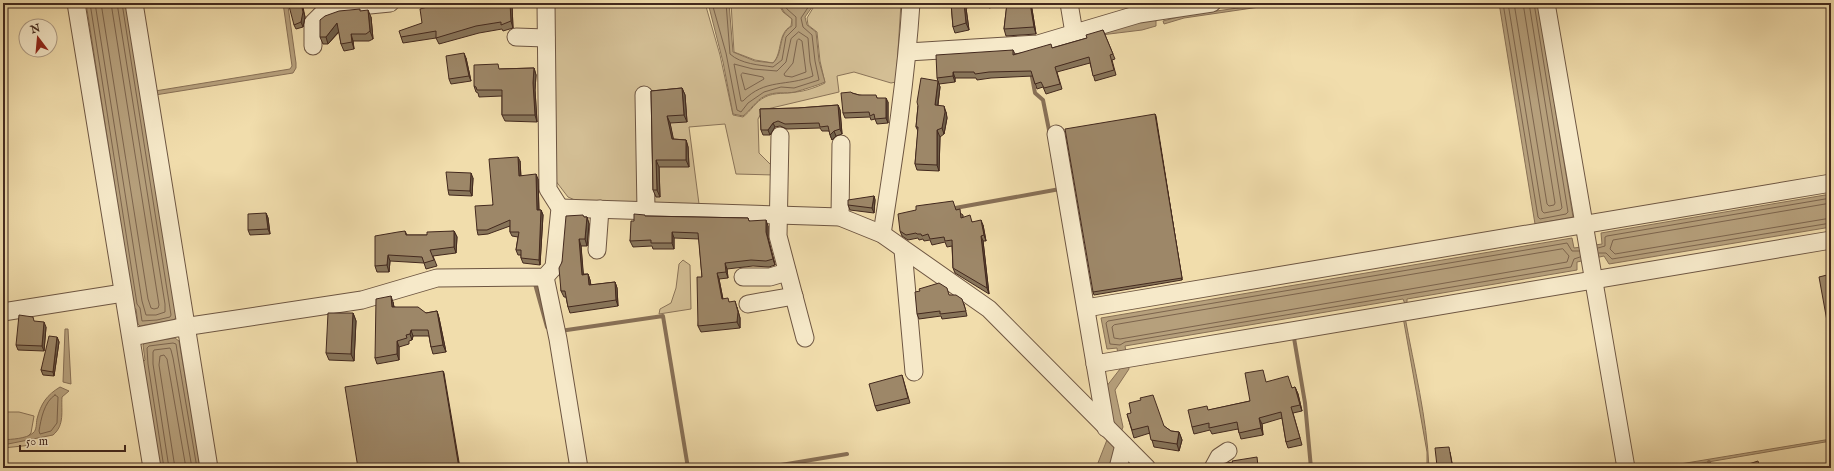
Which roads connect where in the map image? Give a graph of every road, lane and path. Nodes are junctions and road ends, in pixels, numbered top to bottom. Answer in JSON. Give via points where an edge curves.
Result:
{"nodes":[{"id":1,"x":76,"y":3,"type":"edge"},
{"id":2,"x":134,"y":3,"type":"edge"},
{"id":3,"x":390,"y":3,"type":"edge"},
{"id":4,"x":546,"y":3,"type":"edge"},
{"id":5,"x":911,"y":3,"type":"edge"},
{"id":6,"x":1068,"y":3,"type":"edge"},
{"id":7,"x":1212,"y":3,"type":"edge"},
{"id":8,"x":1546,"y":3,"type":"edge"},
{"id":9,"x":1187,"y":5,"type":"edge"},
{"id":10,"x":1074,"y":33,"type":"junction"},
{"id":11,"x":516,"y":37,"type":"dead end"},
{"id":12,"x":546,"y":38,"type":"junction"},
{"id":13,"x":313,"y":46,"type":"dead end"},
{"id":14,"x":908,"y":52,"type":"junction"},
{"id":15,"x":644,"y":95,"type":"dead end"},
{"id":16,"x":1056,"y":134,"type":"dead end"},
{"id":17,"x":780,"y":136,"type":"dead end"},
{"id":18,"x":841,"y":144,"type":"dead end"},
{"id":19,"x":1831,"y":183,"type":"edge"},
{"id":20,"x":560,"y":208,"type":"junction"},
{"id":21,"x":600,"y":209,"type":"junction"},
{"id":22,"x":646,"y":210,"type":"junction"},
{"id":23,"x":778,"y":215,"type":"junction"},
{"id":24,"x":840,"y":217,"type":"junction"},
{"id":25,"x":1585,"y":223,"type":"junction"},
{"id":26,"x":882,"y":234,"type":"junction"},
{"id":27,"x":1831,"y":240,"type":"edge"},
{"id":28,"x":598,"y":250,"type":"dead end"},
{"id":29,"x":903,"y":250,"type":"junction"},
{"id":30,"x":788,"y":272,"type":"junction"},
{"id":31,"x":1592,"y":272,"type":"junction"},
{"id":32,"x":743,"y":276,"type":"dead end"},
{"id":33,"x":545,"y":277,"type":"junction"},
{"id":34,"x":123,"y":293,"type":"junction"},
{"id":35,"x":794,"y":296,"type":"junction"},
{"id":36,"x":748,"y":304,"type":"dead end"},
{"id":37,"x":1086,"y":308,"type":"junction"},
{"id":38,"x":3,"y":312,"type":"edge"},
{"id":39,"x":182,"y":328,"type":"junction"},
{"id":40,"x":136,"y":337,"type":"junction"},
{"id":41,"x":805,"y":338,"type":"dead end"},
{"id":42,"x":1095,"y":364,"type":"junction"},
{"id":43,"x":914,"y":372,"type":"dead end"},
{"id":44,"x":1106,"y":428,"type":"junction"},
{"id":45,"x":1124,"y":445,"type":"junction"},
{"id":46,"x":1228,"y":451,"type":"dead end"},
{"id":47,"x":152,"y":468,"type":"edge"},
{"id":48,"x":209,"y":468,"type":"edge"},
{"id":49,"x":579,"y":468,"type":"edge"},
{"id":50,"x":1118,"y":468,"type":"edge"},
{"id":51,"x":1147,"y":468,"type":"edge"},
{"id":52,"x":1213,"y":468,"type":"edge"},
{"id":53,"x":1626,"y":468,"type":"edge"}],
"edges":[{"from":1,"to":34,"type":"street"},
{"from":2,"to":39,"type":"street"},
{"from":3,"to":13,"type":"street","via":[[339,8],[322,14],[313,23]]},
{"from":4,"to":12,"type":"street"},
{"from":5,"to":14,"type":"street"},
{"from":6,"to":10,"type":"street"},
{"from":7,"to":9,"type":"street"},
{"from":8,"to":25,"type":"street"},
{"from":9,"to":10,"type":"street","via":[[1139,14]]},
{"from":10,"to":14,"type":"street","via":[[1038,44]]},
{"from":11,"to":12,"type":"street"},
{"from":12,"to":20,"type":"street","via":[[548,189]]},
{"from":14,"to":26,"type":"street"},
{"from":15,"to":22,"type":"street"},
{"from":16,"to":37,"type":"street"},
{"from":17,"to":23,"type":"street"},
{"from":18,"to":24,"type":"street"},
{"from":19,"to":25,"type":"street"},
{"from":20,"to":21,"type":"street"},
{"from":20,"to":33,"type":"street","via":[[554,268]]},
{"from":21,"to":22,"type":"street"},
{"from":21,"to":28,"type":"street"},
{"from":22,"to":23,"type":"street"},
{"from":23,"to":24,"type":"street"},
{"from":23,"to":30,"type":"street","via":[[778,236]]},
{"from":24,"to":26,"type":"street"},
{"from":25,"to":31,"type":"street"},
{"from":25,"to":37,"type":"street"},
{"from":26,"to":29,"type":"street"},
{"from":27,"to":31,"type":"street"},
{"from":29,"to":43,"type":"street"},
{"from":29,"to":44,"type":"street","via":[[989,309]]},
{"from":30,"to":32,"type":"street","via":[[770,277]]},
{"from":30,"to":35,"type":"street"},
{"from":31,"to":42,"type":"street"},
{"from":31,"to":53,"type":"street"},
{"from":33,"to":39,"type":"street","via":[[438,278],[362,300]]},
{"from":33,"to":49,"type":"street"},
{"from":34,"to":38,"type":"street"},
{"from":34,"to":40,"type":"street"},
{"from":35,"to":36,"type":"street"},
{"from":35,"to":41,"type":"street"},
{"from":37,"to":42,"type":"street"},
{"from":39,"to":40,"type":"street"},
{"from":39,"to":48,"type":"street"},
{"from":40,"to":47,"type":"street"},
{"from":42,"to":44,"type":"street"},
{"from":44,"to":45,"type":"street"},
{"from":45,"to":50,"type":"street"},
{"from":45,"to":51,"type":"street"},
{"from":46,"to":52,"type":"street","via":[[1219,457]]}]}
